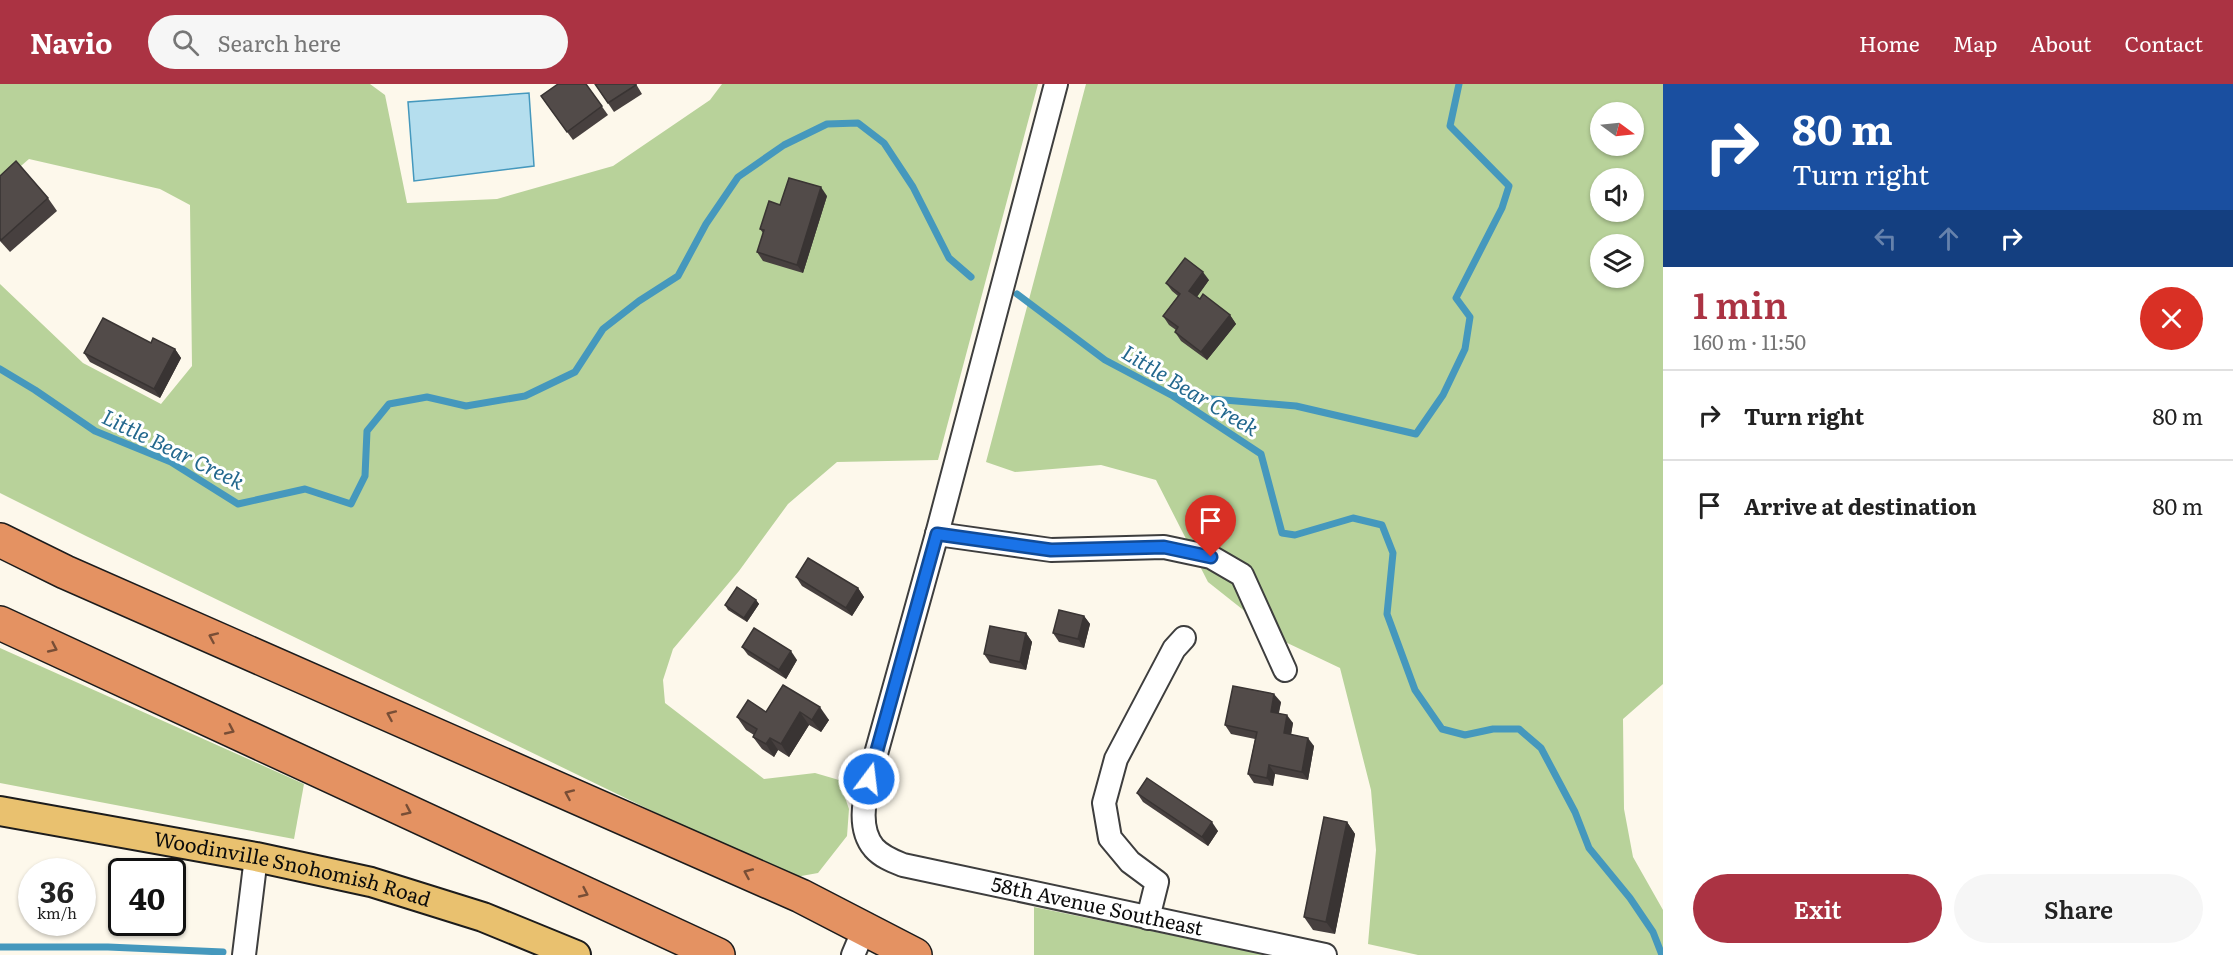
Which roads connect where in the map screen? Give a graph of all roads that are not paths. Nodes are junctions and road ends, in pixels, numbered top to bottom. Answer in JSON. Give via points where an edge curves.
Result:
{"nodes":[{"id":1,"x":1056,"y":84,"type":"edge"},
{"id":2,"x":937,"y":534,"type":"junction"},
{"id":3,"x":0,"y":540,"type":"edge"},
{"id":4,"x":0,"y":623,"type":"edge"},
{"id":5,"x":1184,"y":638,"type":"dead end"},
{"id":6,"x":1285,"y":670,"type":"dead end"},
{"id":7,"x":0,"y":811,"type":"edge"},
{"id":8,"x":256,"y":857,"type":"junction"},
{"id":9,"x":1148,"y":918,"type":"junction"},
{"id":10,"x":859,"y":942,"type":"edge"},
{"id":11,"x":244,"y":955,"type":"edge"},
{"id":12,"x":576,"y":955,"type":"edge"},
{"id":13,"x":718,"y":955,"type":"edge"},
{"id":14,"x":915,"y":955,"type":"edge"},
{"id":15,"x":1326,"y":955,"type":"edge"}],
"edges":[{"from":1,"to":2,"type":"street"},
{"from":2,"to":6,"type":"street","via":[[1051,550],[1164,547],[1211,557],[1242,575]]},
{"from":2,"to":9,"type":"street","name":"58th Avenue Southeast","via":[[864,802],[865,826],[873,847],[903,865]]},
{"from":10,"to":3,"type":"highway","one_way":true,"via":[[801,896]]},
{"from":4,"to":13,"type":"highway","one_way":true},
{"from":5,"to":9,"type":"street","via":[[1174,649],[1116,759],[1104,803],[1110,838],[1130,862],[1156,882]]},
{"from":7,"to":8,"type":"main road","name":"Woodinville Snohomish Road"},
{"from":8,"to":11,"type":"street"},
{"from":8,"to":12,"type":"main road","name":"Woodinville Snohomish Road","via":[[371,882],[483,917]]},
{"from":9,"to":15,"type":"street","name":"58th Avenue Southeast"},
{"from":10,"to":14,"type":"highway"}]}
